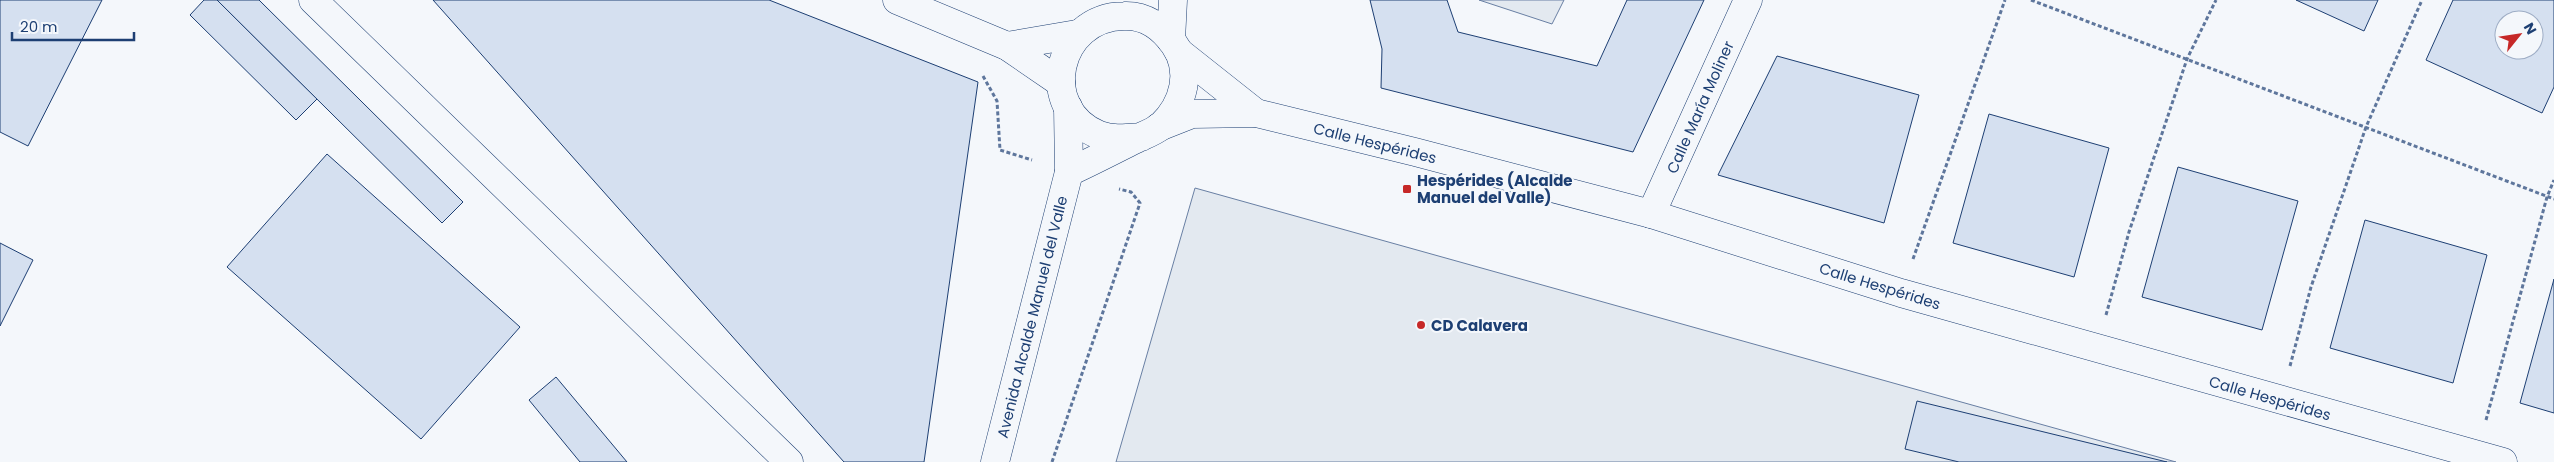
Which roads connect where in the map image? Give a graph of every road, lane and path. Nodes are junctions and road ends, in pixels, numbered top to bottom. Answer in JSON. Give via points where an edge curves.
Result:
{"nodes":[{"id":1,"x":313,"y":0,"type":"edge"},
{"id":2,"x":897,"y":0,"type":"edge"},
{"id":3,"x":1116,"y":0,"type":"edge"},
{"id":4,"x":1173,"y":0,"type":"edge"},
{"id":5,"x":1748,"y":0,"type":"edge"},
{"id":6,"x":2005,"y":0,"type":"edge"},
{"id":7,"x":2031,"y":0,"type":"edge"},
{"id":8,"x":2216,"y":0,"type":"edge"},
{"id":9,"x":2422,"y":0,"type":"edge"},
{"id":10,"x":1085,"y":28,"type":"junction"},
{"id":11,"x":1007,"y":46,"type":"junction"},
{"id":12,"x":1175,"y":46,"type":"junction"},
{"id":13,"x":2187,"y":60,"type":"junction"},
{"id":14,"x":974,"y":72,"type":"dead end"},
{"id":15,"x":1064,"y":95,"type":"junction"},
{"id":16,"x":1256,"y":113,"type":"junction"},
{"id":17,"x":2366,"y":127,"type":"junction"},
{"id":18,"x":1150,"y":132,"type":"junction"},
{"id":19,"x":1000,"y":150,"type":"dead end"},
{"id":20,"x":1069,"y":172,"type":"junction"},
{"id":21,"x":2554,"y":180,"type":"edge"},
{"id":22,"x":1131,"y":192,"type":"dead end"},
{"id":23,"x":2547,"y":196,"type":"junction"},
{"id":24,"x":2554,"y":199,"type":"edge"},
{"id":25,"x":1651,"y":214,"type":"junction"},
{"id":26,"x":1901,"y":293,"type":"junction"},
{"id":27,"x":2096,"y":349,"type":"junction"},
{"id":28,"x":2280,"y":401,"type":"junction"},
{"id":29,"x":2476,"y":456,"type":"junction"},
{"id":30,"x":789,"y":462,"type":"edge"},
{"id":31,"x":995,"y":462,"type":"edge"},
{"id":32,"x":1052,"y":462,"type":"edge"},
{"id":33,"x":2504,"y":462,"type":"edge"}],
"edges":[{"from":1,"to":30,"type":"street"},
{"from":2,"to":11,"type":"street"},
{"from":3,"to":10,"type":"street"},
{"from":4,"to":12,"type":"street"},
{"from":5,"to":25,"type":"street","name":"Calle María Moliner"},
{"from":6,"to":26,"type":"path"},
{"from":7,"to":13,"type":"path"},
{"from":8,"to":13,"type":"path"},
{"from":9,"to":17,"type":"path"},
{"from":10,"to":11,"type":"street"},
{"from":10,"to":12,"type":"street","via":[[1112,16],[1131,15],[1151,21],[1168,34]]},
{"from":10,"to":15,"type":"street","via":[[1067,50],[1061,69]]},
{"from":11,"to":15,"type":"street"},
{"from":12,"to":16,"type":"street","name":"Calle Hespérides"},
{"from":12,"to":18,"type":"street","via":[[1185,72],[1183,93],[1174,112]]},
{"from":13,"to":17,"type":"path"},
{"from":13,"to":27,"type":"path","via":[[2129,232]]},
{"from":14,"to":19,"type":"path","via":[[983,75],[997,101]]},
{"from":15,"to":18,"type":"street","via":[[1081,123],[1099,134],[1120,139]]},
{"from":15,"to":20,"type":"street","name":"Avenida Alcalde Manuel del Valle"},
{"from":16,"to":18,"type":"street","name":"Calle Hespérides","via":[[1192,114]]},
{"from":16,"to":25,"type":"street","name":"Calle Hespérides"},
{"from":17,"to":23,"type":"path"},
{"from":17,"to":28,"type":"path","via":[[2311,287]]},
{"from":18,"to":20,"type":"street"},
{"from":20,"to":31,"type":"street","name":"Avenida Alcalde Manuel del Valle"},
{"from":21,"to":23,"type":"path"},
{"from":22,"to":32,"type":"path","via":[[1140,203]]},
{"from":23,"to":24,"type":"path"},
{"from":23,"to":29,"type":"path"},
{"from":25,"to":26,"type":"street","name":"Calle Hespérides"},
{"from":26,"to":27,"type":"street","name":"Calle Hespérides"},
{"from":27,"to":28,"type":"street","name":"Calle Hespérides"},
{"from":28,"to":29,"type":"street","name":"Calle Hespérides"},
{"from":29,"to":33,"type":"street","name":"Calle Hespérides"}]}
